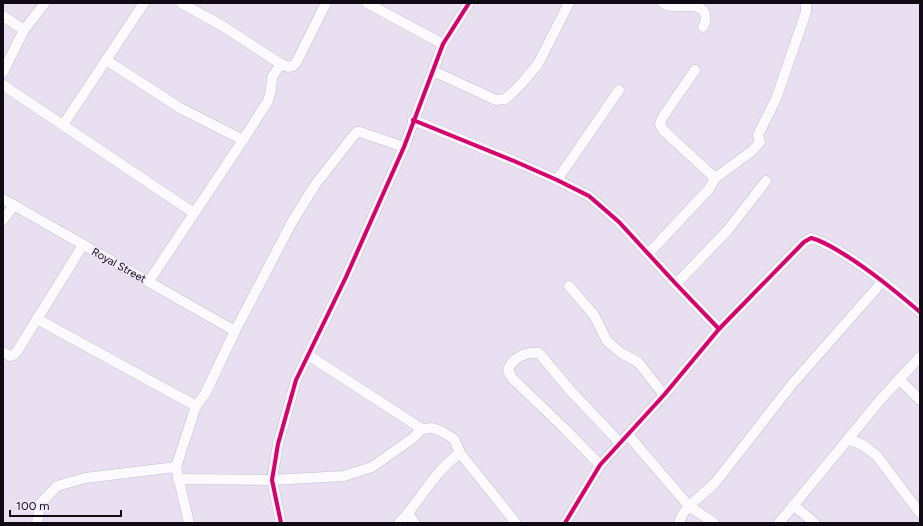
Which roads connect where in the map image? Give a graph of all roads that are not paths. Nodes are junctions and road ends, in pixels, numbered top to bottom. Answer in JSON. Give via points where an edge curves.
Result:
{"nodes":[{"id":1,"x":45,"y":3,"type":"edge"},
{"id":2,"x":144,"y":3,"type":"edge"},
{"id":3,"x":181,"y":3,"type":"edge"},
{"id":4,"x":326,"y":3,"type":"edge"},
{"id":5,"x":367,"y":3,"type":"edge"},
{"id":6,"x":469,"y":3,"type":"edge"},
{"id":7,"x":569,"y":3,"type":"edge"},
{"id":8,"x":663,"y":3,"type":"edge"},
{"id":9,"x":806,"y":3,"type":"edge"},
{"id":10,"x":3,"y":16,"type":"edge"},
{"id":11,"x":703,"y":27,"type":"dead end"},
{"id":12,"x":24,"y":30,"type":"junction"},
{"id":13,"x":443,"y":44,"type":"junction"},
{"id":14,"x":106,"y":60,"type":"junction"},
{"id":15,"x":281,"y":64,"type":"junction"},
{"id":16,"x":695,"y":70,"type":"dead end"},
{"id":17,"x":433,"y":71,"type":"junction"},
{"id":18,"x":3,"y":72,"type":"edge"},
{"id":19,"x":3,"y":85,"type":"edge"},
{"id":20,"x":619,"y":90,"type":"dead end"},
{"id":21,"x":413,"y":120,"type":"junction"},
{"id":22,"x":63,"y":125,"type":"junction"},
{"id":23,"x":243,"y":140,"type":"junction"},
{"id":24,"x":404,"y":147,"type":"junction"},
{"id":25,"x":715,"y":178,"type":"junction"},
{"id":26,"x":557,"y":180,"type":"junction"},
{"id":27,"x":766,"y":181,"type":"dead end"},
{"id":28,"x":3,"y":199,"type":"edge"},
{"id":29,"x":14,"y":205,"type":"junction"},
{"id":30,"x":194,"y":213,"type":"junction"},
{"id":31,"x":3,"y":220,"type":"edge"},
{"id":32,"x":83,"y":245,"type":"junction"},
{"id":33,"x":649,"y":253,"type":"junction"},
{"id":34,"x":149,"y":281,"type":"junction"},
{"id":35,"x":882,"y":282,"type":"junction"},
{"id":36,"x":676,"y":284,"type":"junction"},
{"id":37,"x":569,"y":286,"type":"dead end"},
{"id":38,"x":920,"y":312,"type":"edge"},
{"id":39,"x":37,"y":319,"type":"junction"},
{"id":40,"x":719,"y":329,"type":"junction"},
{"id":41,"x":234,"y":332,"type":"junction"},
{"id":42,"x":3,"y":352,"type":"edge"},
{"id":43,"x":308,"y":355,"type":"junction"},
{"id":44,"x":920,"y":356,"type":"edge"},
{"id":45,"x":899,"y":379,"type":"junction"},
{"id":46,"x":664,"y":395,"type":"junction"},
{"id":47,"x":920,"y":400,"type":"edge"},
{"id":48,"x":196,"y":406,"type":"junction"},
{"id":49,"x":422,"y":429,"type":"junction"},
{"id":50,"x":628,"y":435,"type":"junction"},
{"id":51,"x":848,"y":439,"type":"junction"},
{"id":52,"x":620,"y":443,"type":"junction"},
{"id":53,"x":460,"y":453,"type":"junction"},
{"id":54,"x":600,"y":465,"type":"junction"},
{"id":55,"x":176,"y":467,"type":"junction"},
{"id":56,"x":178,"y":479,"type":"junction"},
{"id":57,"x":272,"y":480,"type":"junction"},
{"id":58,"x":689,"y":506,"type":"junction"},
{"id":59,"x":793,"y":506,"type":"junction"},
{"id":60,"x":920,"y":513,"type":"edge"},
{"id":61,"x":408,"y":514,"type":"junction"},
{"id":62,"x":36,"y":523,"type":"edge"},
{"id":63,"x":189,"y":523,"type":"edge"},
{"id":64,"x":282,"y":523,"type":"edge"},
{"id":65,"x":399,"y":523,"type":"edge"},
{"id":66,"x":415,"y":523,"type":"edge"},
{"id":67,"x":516,"y":523,"type":"edge"},
{"id":68,"x":565,"y":523,"type":"edge"},
{"id":69,"x":679,"y":523,"type":"edge"},
{"id":70,"x":714,"y":523,"type":"edge"},
{"id":71,"x":779,"y":523,"type":"edge"},
{"id":72,"x":815,"y":523,"type":"edge"}],
"edges":[{"from":1,"to":12,"type":"street"},
{"from":2,"to":14,"type":"street"},
{"from":3,"to":15,"type":"street"},
{"from":4,"to":15,"type":"street","via":[[296,63],[288,67]]},
{"from":5,"to":13,"type":"street"},
{"from":6,"to":13,"type":"street"},
{"from":7,"to":17,"type":"street","via":[[538,64],[505,99],[496,100]]},
{"from":8,"to":11,"type":"street","via":[[676,7],[696,4],[705,13],[706,21]]},
{"from":9,"to":25,"type":"street","via":[[806,12],[776,99],[758,135],[760,142],[752,152]]},
{"from":10,"to":12,"type":"street"},
{"from":12,"to":18,"type":"street"},
{"from":13,"to":17,"type":"street"},
{"from":14,"to":22,"type":"street"},
{"from":14,"to":23,"type":"street","via":[[180,108]]},
{"from":15,"to":23,"type":"street","via":[[272,77],[268,101]]},
{"from":16,"to":25,"type":"street","via":[[660,124],[663,130]]},
{"from":17,"to":21,"type":"street"},
{"from":19,"to":22,"type":"street"},
{"from":20,"to":26,"type":"street"},
{"from":21,"to":24,"type":"street"},
{"from":21,"to":26,"type":"street"},
{"from":22,"to":30,"type":"street"},
{"from":23,"to":30,"type":"street"},
{"from":24,"to":41,"type":"street","via":[[360,132],[354,135],[315,185],[292,222]]},
{"from":24,"to":43,"type":"street"},
{"from":25,"to":33,"type":"street","via":[[709,189]]},
{"from":26,"to":33,"type":"street","via":[[589,196]]},
{"from":27,"to":36,"type":"street","via":[[727,230]]},
{"from":28,"to":29,"type":"street","name":"Royal Street"},
{"from":29,"to":31,"type":"street"},
{"from":29,"to":32,"type":"street","name":"Royal Street"},
{"from":30,"to":34,"type":"street"},
{"from":32,"to":34,"type":"street","name":"Royal Street"},
{"from":32,"to":39,"type":"street"},
{"from":33,"to":36,"type":"street"},
{"from":34,"to":41,"type":"street","name":"Royal Street"},
{"from":35,"to":38,"type":"street"},
{"from":35,"to":40,"type":"street","via":[[854,261],[821,241],[811,238],[804,242]]},
{"from":35,"to":58,"type":"street","via":[[793,383],[715,483]]},
{"from":36,"to":40,"type":"street"},
{"from":37,"to":46,"type":"street","via":[[594,314],[607,342],[638,362]]},
{"from":39,"to":42,"type":"street","via":[[14,355],[10,356]]},
{"from":39,"to":48,"type":"street"},
{"from":40,"to":46,"type":"street"},
{"from":41,"to":48,"type":"street","via":[[205,394]]},
{"from":43,"to":49,"type":"street"},
{"from":43,"to":57,"type":"street","via":[[296,380],[278,444]]},
{"from":44,"to":45,"type":"street"},
{"from":45,"to":47,"type":"street"},
{"from":45,"to":51,"type":"street"},
{"from":46,"to":50,"type":"street"},
{"from":48,"to":55,"type":"street"},
{"from":49,"to":53,"type":"street","via":[[432,428],[454,439]]},
{"from":49,"to":57,"type":"street","via":[[372,467],[344,476]]},
{"from":50,"to":52,"type":"street"},
{"from":50,"to":58,"type":"street"},
{"from":51,"to":59,"type":"street"},
{"from":51,"to":60,"type":"street","via":[[863,445],[877,456]]},
{"from":52,"to":54,"type":"street"},
{"from":52,"to":54,"type":"street","via":[[539,353],[529,352],[509,366],[512,378]]},
{"from":53,"to":61,"type":"street","via":[[446,464]]},
{"from":53,"to":67,"type":"street"},
{"from":54,"to":68,"type":"street"},
{"from":55,"to":56,"type":"street"},
{"from":55,"to":62,"type":"street","via":[[85,478],[57,486],[40,504]]},
{"from":56,"to":57,"type":"street"},
{"from":56,"to":63,"type":"street"},
{"from":57,"to":64,"type":"street"},
{"from":58,"to":69,"type":"street"},
{"from":58,"to":70,"type":"street"},
{"from":59,"to":71,"type":"street"},
{"from":59,"to":72,"type":"street"},
{"from":61,"to":65,"type":"street"},
{"from":61,"to":66,"type":"street"}]}
